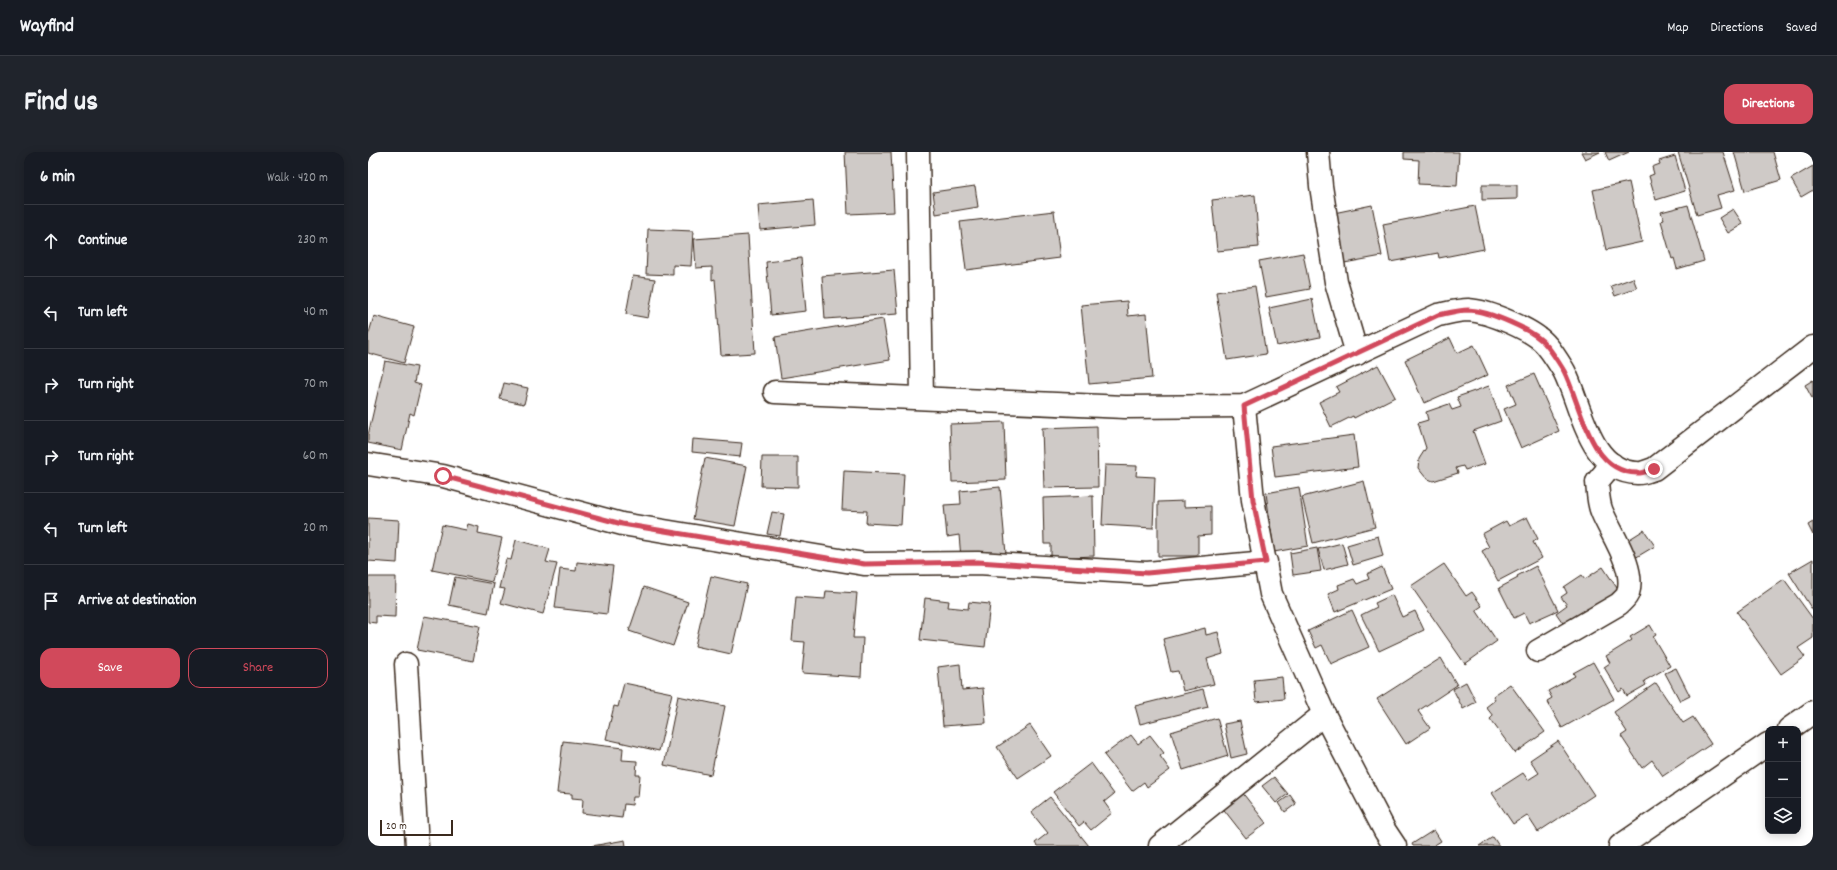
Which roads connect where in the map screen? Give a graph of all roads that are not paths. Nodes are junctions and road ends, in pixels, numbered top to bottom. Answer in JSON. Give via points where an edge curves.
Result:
{"nodes":[{"id":1,"x":918,"y":152,"type":"edge"},
{"id":2,"x":1318,"y":152,"type":"edge"},
{"id":3,"x":1813,"y":347,"type":"edge"},
{"id":4,"x":1357,"y":354,"type":"junction"},
{"id":5,"x":775,"y":392,"type":"dead end"},
{"id":6,"x":922,"y":397,"type":"junction"},
{"id":7,"x":1244,"y":406,"type":"junction"},
{"id":8,"x":368,"y":464,"type":"edge"},
{"id":9,"x":1612,"y":464,"type":"junction"},
{"id":10,"x":1266,"y":562,"type":"junction"},
{"id":11,"x":1538,"y":651,"type":"dead end"},
{"id":12,"x":406,"y":664,"type":"dead end"},
{"id":13,"x":1813,"y":712,"type":"edge"},
{"id":14,"x":1324,"y":714,"type":"junction"},
{"id":15,"x":1793,"y":726,"type":"edge"},
{"id":16,"x":1765,"y":746,"type":"edge"},
{"id":17,"x":417,"y":846,"type":"edge"},
{"id":18,"x":1160,"y":846,"type":"edge"},
{"id":19,"x":1395,"y":846,"type":"edge"},
{"id":20,"x":1620,"y":846,"type":"edge"}],
"edges":[{"from":1,"to":6,"type":"street"},
{"from":2,"to":4,"type":"street","via":[[1336,282]]},
{"from":3,"to":9,"type":"street","via":[[1654,469],[1637,474]]},
{"from":4,"to":7,"type":"street"},
{"from":4,"to":9,"type":"street","via":[[1438,315],[1469,310],[1513,323],[1531,332],[1546,344],[1564,371],[1593,443],[1603,458]]},
{"from":5,"to":6,"type":"street"},
{"from":6,"to":7,"type":"street","via":[[1125,407]]},
{"from":7,"to":10,"type":"street","via":[[1253,500]]},
{"from":8,"to":10,"type":"street","via":[[381,464],[443,476],[622,524],[864,564],[978,562],[1147,573]]},
{"from":9,"to":11,"type":"street","via":[[1597,482],[1598,500],[1625,560],[1630,584],[1628,594],[1619,604]]},
{"from":10,"to":14,"type":"street","via":[[1271,594]]},
{"from":12,"to":17,"type":"street"},
{"from":13,"to":15,"type":"street"},
{"from":14,"to":18,"type":"street"},
{"from":14,"to":19,"type":"street"},
{"from":16,"to":20,"type":"street"}]}
